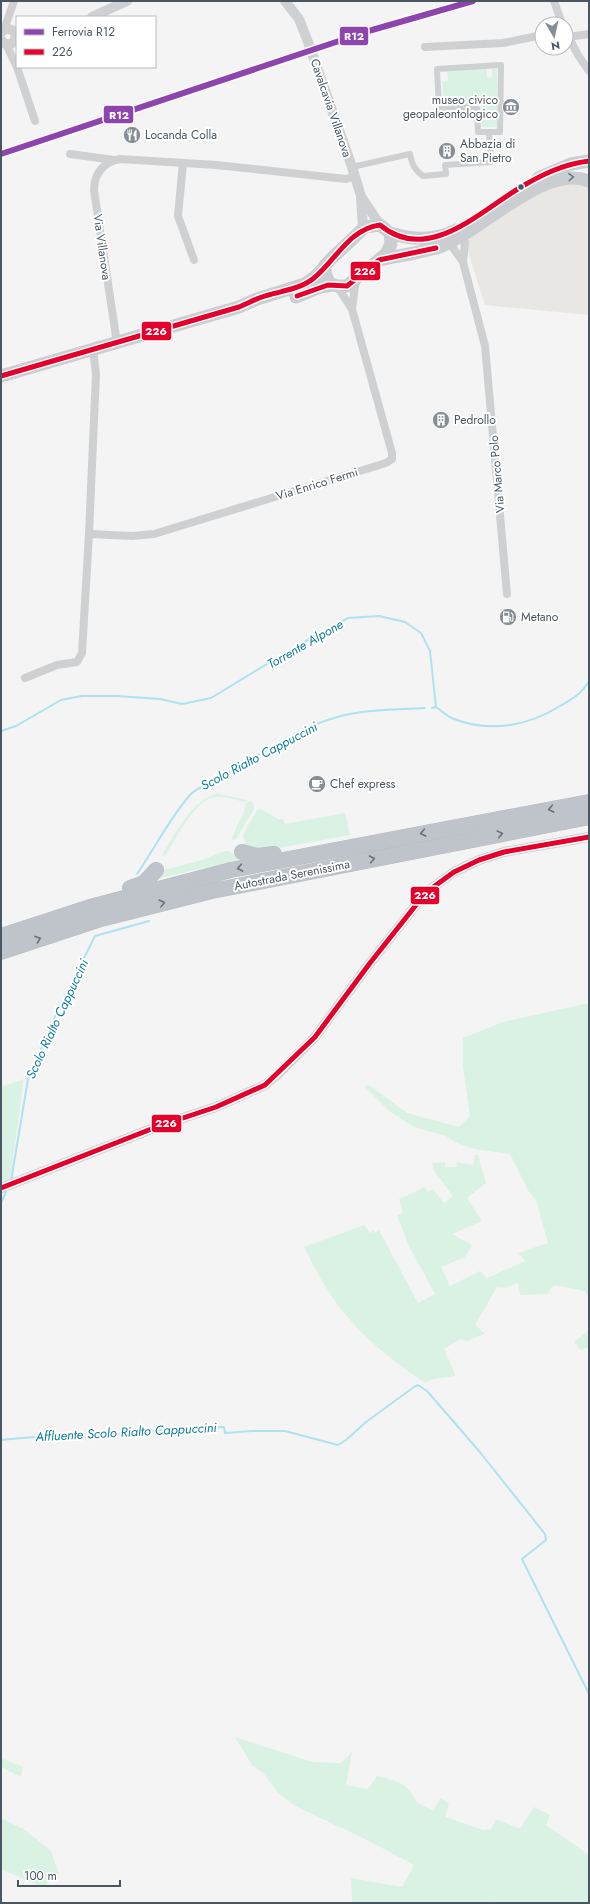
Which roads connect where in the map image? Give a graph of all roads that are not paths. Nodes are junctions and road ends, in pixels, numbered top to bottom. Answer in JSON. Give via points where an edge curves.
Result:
{"nodes":[{"id":1,"x":127,"y":1,"type":"edge"},
{"id":2,"x":285,"y":1,"type":"edge"},
{"id":3,"x":554,"y":1,"type":"edge"},
{"id":4,"x":13,"y":5,"type":"edge"},
{"id":5,"x":94,"y":16,"type":"edge"},
{"id":6,"x":559,"y":16,"type":"edge"},
{"id":7,"x":574,"y":34,"type":"edge"},
{"id":8,"x":589,"y":34,"type":"edge"},
{"id":9,"x":8,"y":37,"type":"edge"},
{"id":10,"x":534,"y":37,"type":"edge"},
{"id":11,"x":574,"y":46,"type":"edge"},
{"id":12,"x":425,"y":48,"type":"dead end"},
{"id":13,"x":16,"y":64,"type":"edge"},
{"id":14,"x":17,"y":68,"type":"edge"},
{"id":15,"x":589,"y":71,"type":"edge"},
{"id":16,"x":35,"y":121,"type":"dead end"},
{"id":17,"x":489,"y":132,"type":"junction"},
{"id":18,"x":70,"y":154,"type":"dead end"},
{"id":19,"x":114,"y":160,"type":"junction"},
{"id":20,"x":589,"y":161,"type":"edge"},
{"id":21,"x":183,"y":163,"type":"junction"},
{"id":22,"x":353,"y":172,"type":"junction"},
{"id":23,"x":589,"y":181,"type":"edge"},
{"id":24,"x":361,"y":196,"type":"junction"},
{"id":25,"x":363,"y":229,"type":"junction"},
{"id":26,"x":385,"y":229,"type":"junction"},
{"id":27,"x":462,"y":235,"type":"junction"},
{"id":28,"x":449,"y":242,"type":"junction"},
{"id":29,"x":194,"y":260,"type":"dead end"},
{"id":30,"x":379,"y":260,"type":"junction"},
{"id":31,"x":463,"y":262,"type":"junction"},
{"id":32,"x":325,"y":265,"type":"junction"},
{"id":33,"x":357,"y":279,"type":"junction"},
{"id":34,"x":335,"y":286,"type":"junction"},
{"id":35,"x":239,"y":307,"type":"junction"},
{"id":36,"x":352,"y":309,"type":"junction"},
{"id":37,"x":116,"y":343,"type":"junction"},
{"id":38,"x":93,"y":349,"type":"junction"},
{"id":39,"x":1,"y":376,"type":"edge"},
{"id":40,"x":89,"y":534,"type":"junction"},
{"id":41,"x":507,"y":594,"type":"dead end"},
{"id":42,"x":25,"y":678,"type":"dead end"},
{"id":43,"x":589,"y":802,"type":"edge"},
{"id":44,"x":589,"y":817,"type":"edge"},
{"id":45,"x":589,"y":837,"type":"edge"},
{"id":46,"x":336,"y":850,"type":"junction"},
{"id":47,"x":242,"y":852,"type":"dead end"},
{"id":48,"x":156,"y":870,"type":"dead end"},
{"id":49,"x":90,"y":907,"type":"junction"},
{"id":50,"x":1,"y":936,"type":"edge"},
{"id":51,"x":1,"y":952,"type":"edge"},
{"id":52,"x":1,"y":1188,"type":"edge"}],
"edges":[{"from":1,"to":5,"type":"street"},
{"from":2,"to":22,"type":"street","name":"Cavalcavia Villanova","via":[[299,20],[308,42]]},
{"from":3,"to":6,"type":"street"},
{"from":4,"to":9,"type":"street"},
{"from":4,"to":9,"type":"street"},
{"from":7,"to":8,"type":"street"},
{"from":9,"to":13,"type":"street"},
{"from":10,"to":12,"type":"street","via":[[503,43]]},
{"from":11,"to":15,"type":"street"},
{"from":14,"to":16,"type":"street"},
{"from":17,"to":17,"type":"street","via":[[500,132],[501,65],[437,68],[439,108],[477,107],[478,132]]},
{"from":17,"to":22,"type":"street","via":[[491,162],[445,166],[446,174],[423,176],[412,164],[410,154]]},
{"from":18,"to":19,"type":"street"},
{"from":19,"to":21,"type":"street"},
{"from":19,"to":37,"type":"street","name":"Via Villanova","via":[[98,172],[94,190]]},
{"from":20,"to":26,"type":"main road","via":[[551,172],[445,235],[422,239],[404,238]]},
{"from":21,"to":22,"type":"street","via":[[346,179]]},
{"from":21,"to":29,"type":"street","via":[[178,216]]},
{"from":22,"to":24,"type":"street","name":"Cavalcavia Villanova"},
{"from":27,"to":23,"type":"main road","one_way":true,"via":[[551,181],[574,176]]},
{"from":24,"to":25,"type":"street","name":"Cavalcavia Villanova"},
{"from":24,"to":26,"type":"street","name":"Cavalcavia Villanova"},
{"from":25,"to":26,"type":"main road","via":[[370,226]]},
{"from":25,"to":32,"type":"main road"},
{"from":26,"to":30,"type":"main road","via":[[389,249]]},
{"from":27,"to":28,"type":"main road"},
{"from":27,"to":31,"type":"street","name":"Via Marco Polo","via":[[465,242]]},
{"from":28,"to":30,"type":"main road","via":[[435,248]]},
{"from":28,"to":31,"type":"street","name":"Via Marco Polo"},
{"from":30,"to":33,"type":"main road"},
{"from":31,"to":41,"type":"street","name":"Via Marco Polo","via":[[487,358]]},
{"from":32,"to":34,"type":"main road","via":[[326,278]]},
{"from":32,"to":35,"type":"main road","via":[[316,276],[304,284]]},
{"from":33,"to":34,"type":"main road","via":[[347,286]]},
{"from":33,"to":36,"type":"street","name":"Via Enrico Fermi"},
{"from":34,"to":35,"type":"main road","via":[[320,287],[289,299],[257,306]]},
{"from":34,"to":36,"type":"street","name":"Via Enrico Fermi"},
{"from":35,"to":37,"type":"main road"},
{"from":36,"to":40,"type":"street","name":"Via Enrico Fermi","via":[[392,459],[154,534]]},
{"from":37,"to":38,"type":"main road"},
{"from":38,"to":39,"type":"main road"},
{"from":38,"to":40,"type":"street","via":[[96,374]]},
{"from":40,"to":42,"type":"street","via":[[82,653],[77,662],[57,665]]},
{"from":43,"to":46,"type":"highway","name":"Autostrada Serenissima","one_way":true},
{"from":51,"to":44,"type":"highway","name":"Autostrada Serenissima","one_way":true,"via":[[101,919],[212,891]]},
{"from":45,"to":52,"type":"street","via":[[504,852],[478,860],[454,872],[432,888],[370,963],[315,1037],[265,1085],[216,1107],[159,1126]]},
{"from":46,"to":47,"type":"highway","via":[[304,850],[257,856]]},
{"from":46,"to":49,"type":"highway","name":"Autostrada Serenissima","one_way":true,"via":[[223,872]]},
{"from":48,"to":49,"type":"highway","via":[[144,883],[112,895]]},
{"from":49,"to":50,"type":"highway","name":"Autostrada Serenissima"}]}
